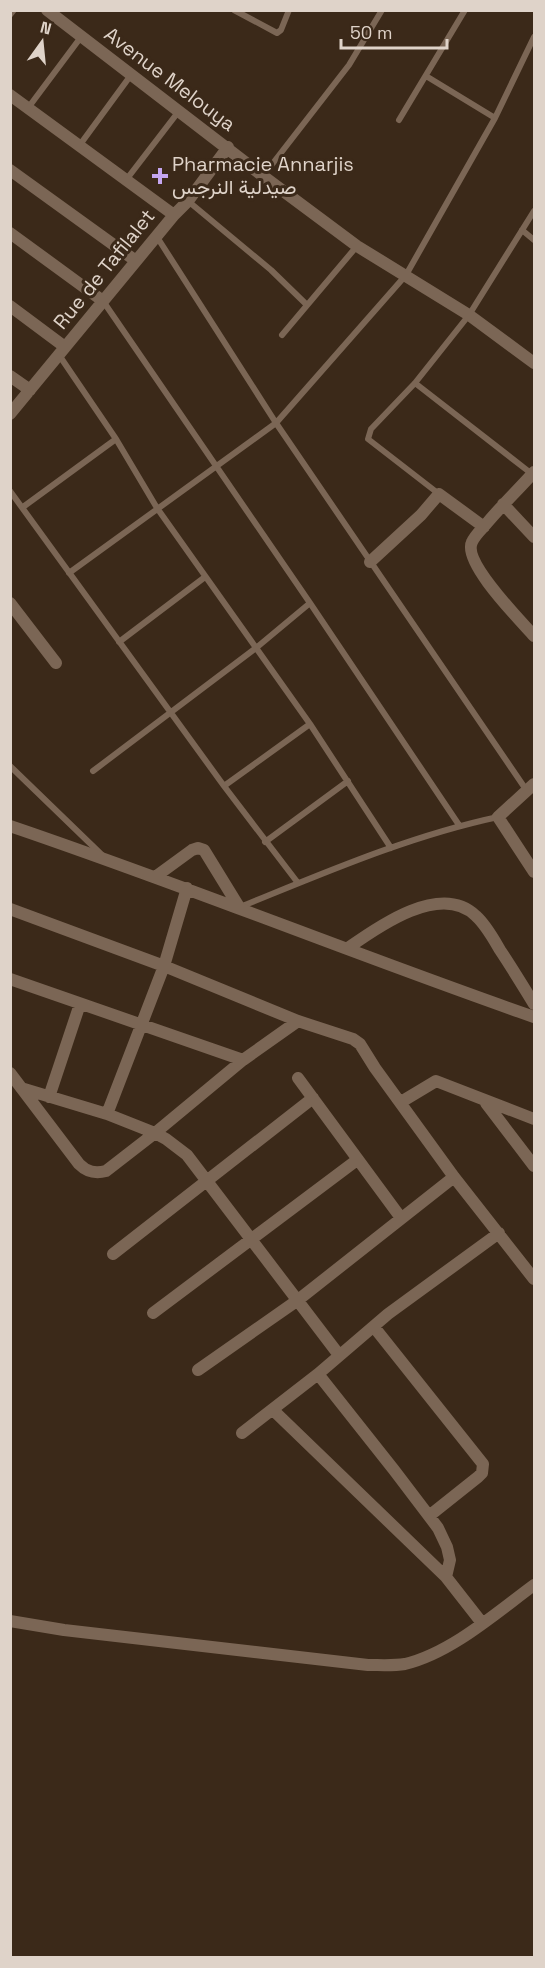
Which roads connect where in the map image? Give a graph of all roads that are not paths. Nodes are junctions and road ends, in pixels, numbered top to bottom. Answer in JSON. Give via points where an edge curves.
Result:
{"nodes":[{"id":1,"x":14,"y":10,"type":"edge"},
{"id":2,"x":47,"y":10,"type":"edge"},
{"id":3,"x":234,"y":10,"type":"edge"},
{"id":4,"x":289,"y":10,"type":"edge"},
{"id":5,"x":382,"y":10,"type":"edge"},
{"id":6,"x":465,"y":10,"type":"edge"},
{"id":7,"x":10,"y":15,"type":"edge"},
{"id":8,"x":81,"y":36,"type":"junction"},
{"id":9,"x":534,"y":37,"type":"edge"},
{"id":10,"x":132,"y":75,"type":"junction"},
{"id":11,"x":426,"y":76,"type":"junction"},
{"id":12,"x":10,"y":95,"type":"edge"},
{"id":13,"x":28,"y":108,"type":"junction"},
{"id":14,"x":179,"y":110,"type":"junction"},
{"id":15,"x":495,"y":118,"type":"junction"},
{"id":16,"x":399,"y":120,"type":"dead end"},
{"id":17,"x":79,"y":146,"type":"junction"},
{"id":18,"x":228,"y":147,"type":"junction"},
{"id":19,"x":11,"y":172,"type":"edge"},
{"id":20,"x":263,"y":176,"type":"junction"},
{"id":21,"x":126,"y":180,"type":"junction"},
{"id":22,"x":188,"y":201,"type":"junction"},
{"id":23,"x":534,"y":211,"type":"edge"},
{"id":24,"x":174,"y":215,"type":"junction"},
{"id":25,"x":522,"y":230,"type":"junction"},
{"id":26,"x":10,"y":233,"type":"edge"},
{"id":27,"x":157,"y":236,"type":"junction"},
{"id":28,"x":534,"y":240,"type":"edge"},
{"id":29,"x":357,"y":246,"type":"junction"},
{"id":30,"x":136,"y":261,"type":"junction"},
{"id":31,"x":406,"y":275,"type":"junction"},
{"id":32,"x":103,"y":301,"type":"junction"},
{"id":33,"x":307,"y":305,"type":"junction"},
{"id":34,"x":10,"y":306,"type":"edge"},
{"id":35,"x":469,"y":315,"type":"junction"},
{"id":36,"x":282,"y":335,"type":"dead end"},
{"id":37,"x":62,"y":351,"type":"junction"},
{"id":38,"x":534,"y":363,"type":"edge"},
{"id":39,"x":10,"y":376,"type":"edge"},
{"id":40,"x":415,"y":382,"type":"junction"},
{"id":41,"x":30,"y":390,"type":"junction"},
{"id":42,"x":10,"y":414,"type":"edge"},
{"id":43,"x":276,"y":423,"type":"junction"},
{"id":44,"x":116,"y":439,"type":"junction"},
{"id":45,"x":217,"y":467,"type":"junction"},
{"id":46,"x":533,"y":473,"type":"edge"},
{"id":47,"x":10,"y":491,"type":"edge"},
{"id":48,"x":439,"y":494,"type":"junction"},
{"id":49,"x":503,"y":504,"type":"junction"},
{"id":50,"x":23,"y":507,"type":"junction"},
{"id":51,"x":156,"y":508,"type":"junction"},
{"id":52,"x":484,"y":527,"type":"junction"},
{"id":53,"x":534,"y":537,"type":"edge"},
{"id":54,"x":370,"y":562,"type":"junction"},
{"id":55,"x":69,"y":573,"type":"junction"},
{"id":56,"x":205,"y":577,"type":"junction"},
{"id":57,"x":10,"y":603,"type":"edge"},
{"id":58,"x":310,"y":603,"type":"junction"},
{"id":59,"x":534,"y":636,"type":"edge"},
{"id":60,"x":119,"y":642,"type":"junction"},
{"id":61,"x":256,"y":648,"type":"junction"},
{"id":62,"x":56,"y":663,"type":"dead end"},
{"id":63,"x":170,"y":711,"type":"junction"},
{"id":64,"x":310,"y":724,"type":"junction"},
{"id":65,"x":10,"y":765,"type":"edge"},
{"id":66,"x":93,"y":771,"type":"dead end"},
{"id":67,"x":348,"y":781,"type":"junction"},
{"id":68,"x":224,"y":786,"type":"junction"},
{"id":69,"x":531,"y":788,"type":"edge"},
{"id":70,"x":498,"y":817,"type":"junction"},
{"id":71,"x":459,"y":825,"type":"junction"},
{"id":72,"x":10,"y":826,"type":"edge"},
{"id":73,"x":265,"y":842,"type":"junction"},
{"id":74,"x":391,"y":848,"type":"junction"},
{"id":75,"x":105,"y":858,"type":"junction"},
{"id":76,"x":534,"y":872,"type":"edge"},
{"id":77,"x":155,"y":877,"type":"junction"},
{"id":78,"x":298,"y":884,"type":"junction"},
{"id":79,"x":187,"y":888,"type":"junction"},
{"id":80,"x":239,"y":907,"type":"junction"},
{"id":81,"x":10,"y":909,"type":"edge"},
{"id":82,"x":348,"y":948,"type":"junction"},
{"id":83,"x":164,"y":966,"type":"junction"},
{"id":84,"x":10,"y":979,"type":"edge"},
{"id":85,"x":80,"y":1004,"type":"junction"},
{"id":86,"x":534,"y":1004,"type":"edge"},
{"id":87,"x":534,"y":1017,"type":"edge"},
{"id":88,"x":298,"y":1021,"type":"junction"},
{"id":89,"x":140,"y":1025,"type":"junction"},
{"id":90,"x":243,"y":1060,"type":"junction"},
{"id":91,"x":10,"y":1072,"type":"edge"},
{"id":92,"x":298,"y":1078,"type":"dead end"},
{"id":93,"x":21,"y":1088,"type":"junction"},
{"id":94,"x":49,"y":1096,"type":"junction"},
{"id":95,"x":313,"y":1098,"type":"junction"},
{"id":96,"x":401,"y":1102,"type":"junction"},
{"id":97,"x":486,"y":1102,"type":"junction"},
{"id":98,"x":107,"y":1114,"type":"junction"},
{"id":99,"x":534,"y":1119,"type":"edge"},
{"id":100,"x":155,"y":1133,"type":"junction"},
{"id":101,"x":357,"y":1160,"type":"junction"},
{"id":102,"x":532,"y":1160,"type":"edge"},
{"id":103,"x":454,"y":1177,"type":"junction"},
{"id":104,"x":206,"y":1180,"type":"junction"},
{"id":105,"x":401,"y":1218,"type":"junction"},
{"id":106,"x":498,"y":1233,"type":"junction"},
{"id":107,"x":250,"y":1239,"type":"junction"},
{"id":108,"x":113,"y":1254,"type":"dead end"},
{"id":109,"x":534,"y":1279,"type":"edge"},
{"id":110,"x":298,"y":1300,"type":"junction"},
{"id":111,"x":153,"y":1313,"type":"dead end"},
{"id":112,"x":374,"y":1327,"type":"junction"},
{"id":113,"x":339,"y":1355,"type":"junction"},
{"id":114,"x":198,"y":1370,"type":"dead end"},
{"id":115,"x":318,"y":1374,"type":"junction"},
{"id":116,"x":273,"y":1410,"type":"junction"},
{"id":117,"x":242,"y":1433,"type":"dead end"},
{"id":118,"x":429,"y":1516,"type":"junction"},
{"id":119,"x":446,"y":1577,"type":"junction"},
{"id":120,"x":534,"y":1585,"type":"edge"},
{"id":121,"x":10,"y":1621,"type":"edge"},
{"id":122,"x":482,"y":1623,"type":"junction"}],
"edges":[{"from":1,"to":7,"type":"lane"},
{"from":2,"to":8,"type":"street","name":"Avenue Melouya"},
{"from":3,"to":4,"type":"lane","via":[[277,33]]},
{"from":5,"to":20,"type":"lane","via":[[349,65]]},
{"from":6,"to":11,"type":"lane"},
{"from":8,"to":10,"type":"street","name":"Avenue Melouya"},
{"from":8,"to":13,"type":"lane"},
{"from":9,"to":15,"type":"lane"},
{"from":10,"to":14,"type":"street","name":"Avenue Melouya"},
{"from":10,"to":17,"type":"lane"},
{"from":11,"to":15,"type":"lane"},
{"from":11,"to":16,"type":"lane"},
{"from":12,"to":13,"type":"street"},
{"from":13,"to":17,"type":"street"},
{"from":14,"to":18,"type":"street","name":"Avenue Melouya"},
{"from":14,"to":21,"type":"lane"},
{"from":15,"to":31,"type":"lane"},
{"from":17,"to":21,"type":"street"},
{"from":18,"to":20,"type":"street","name":"Avenue Melouya"},
{"from":18,"to":22,"type":"street","name":"Rue de Tafilalet"},
{"from":19,"to":30,"type":"street"},
{"from":20,"to":29,"type":"street","name":"Avenue Melouya"},
{"from":21,"to":24,"type":"street"},
{"from":22,"to":24,"type":"street","name":"Rue de Tafilalet"},
{"from":22,"to":33,"type":"lane"},
{"from":23,"to":25,"type":"lane"},
{"from":24,"to":27,"type":"street","name":"Rue de Tafilalet"},
{"from":25,"to":28,"type":"lane"},
{"from":25,"to":35,"type":"lane"},
{"from":26,"to":32,"type":"street"},
{"from":27,"to":30,"type":"street","name":"Rue de Tafilalet"},
{"from":27,"to":43,"type":"lane"},
{"from":29,"to":31,"type":"street","name":"Avenue Melouya"},
{"from":29,"to":33,"type":"lane"},
{"from":30,"to":32,"type":"street","name":"Rue de Tafilalet"},
{"from":31,"to":35,"type":"street","name":"Avenue Melouya"},
{"from":31,"to":43,"type":"lane"},
{"from":32,"to":37,"type":"street","name":"Rue de Tafilalet"},
{"from":32,"to":45,"type":"lane"},
{"from":33,"to":36,"type":"lane"},
{"from":34,"to":37,"type":"street"},
{"from":35,"to":38,"type":"street","name":"Avenue Melouya"},
{"from":35,"to":40,"type":"lane"},
{"from":37,"to":41,"type":"street","name":"Rue de Tafilalet"},
{"from":37,"to":44,"type":"lane"},
{"from":39,"to":41,"type":"street"},
{"from":40,"to":46,"type":"lane"},
{"from":40,"to":48,"type":"lane","via":[[367,437]]},
{"from":41,"to":42,"type":"street","name":"Rue de Tafilalet"},
{"from":43,"to":45,"type":"lane"},
{"from":43,"to":54,"type":"lane"},
{"from":44,"to":50,"type":"lane"},
{"from":44,"to":51,"type":"lane"},
{"from":45,"to":51,"type":"lane"},
{"from":45,"to":58,"type":"lane"},
{"from":46,"to":49,"type":"street"},
{"from":47,"to":50,"type":"lane"},
{"from":48,"to":52,"type":"street"},
{"from":48,"to":54,"type":"street"},
{"from":49,"to":52,"type":"street"},
{"from":49,"to":53,"type":"street"},
{"from":50,"to":55,"type":"lane"},
{"from":51,"to":55,"type":"lane"},
{"from":51,"to":56,"type":"lane"},
{"from":52,"to":59,"type":"street","via":[[472,541],[473,561]]},
{"from":54,"to":69,"type":"lane"},
{"from":55,"to":60,"type":"lane"},
{"from":56,"to":60,"type":"lane"},
{"from":56,"to":61,"type":"lane"},
{"from":57,"to":62,"type":"street"},
{"from":58,"to":61,"type":"lane"},
{"from":58,"to":71,"type":"lane"},
{"from":60,"to":63,"type":"lane"},
{"from":61,"to":63,"type":"lane"},
{"from":61,"to":64,"type":"lane"},
{"from":63,"to":66,"type":"lane"},
{"from":63,"to":68,"type":"lane"},
{"from":64,"to":67,"type":"lane"},
{"from":64,"to":68,"type":"lane"},
{"from":65,"to":75,"type":"lane"},
{"from":67,"to":73,"type":"lane"},
{"from":67,"to":74,"type":"lane"},
{"from":68,"to":73,"type":"lane"},
{"from":69,"to":70,"type":"street"},
{"from":70,"to":71,"type":"lane"},
{"from":70,"to":76,"type":"street"},
{"from":71,"to":74,"type":"lane"},
{"from":72,"to":75,"type":"street"},
{"from":73,"to":78,"type":"lane"},
{"from":74,"to":78,"type":"lane"},
{"from":75,"to":77,"type":"street"},
{"from":77,"to":79,"type":"street"},
{"from":77,"to":80,"type":"street","via":[[192,850],[204,850]]},
{"from":78,"to":80,"type":"lane"},
{"from":79,"to":80,"type":"street"},
{"from":79,"to":83,"type":"street"},
{"from":80,"to":82,"type":"street"},
{"from":81,"to":83,"type":"street"},
{"from":82,"to":86,"type":"street","via":[[384,923],[410,911],[447,902],[476,915]]},
{"from":82,"to":87,"type":"street"},
{"from":83,"to":88,"type":"street"},
{"from":83,"to":89,"type":"street"},
{"from":84,"to":85,"type":"street"},
{"from":85,"to":89,"type":"street"},
{"from":85,"to":94,"type":"street"},
{"from":88,"to":90,"type":"street"},
{"from":88,"to":96,"type":"street","via":[[360,1044]]},
{"from":89,"to":90,"type":"street"},
{"from":89,"to":98,"type":"street"},
{"from":90,"to":100,"type":"street"},
{"from":91,"to":93,"type":"street"},
{"from":92,"to":95,"type":"street"},
{"from":93,"to":94,"type":"street"},
{"from":93,"to":100,"type":"street","via":[[85,1170],[106,1171]]},
{"from":94,"to":98,"type":"street"},
{"from":95,"to":101,"type":"street"},
{"from":95,"to":104,"type":"street"},
{"from":96,"to":97,"type":"street","via":[[436,1082]]},
{"from":96,"to":103,"type":"street"},
{"from":97,"to":99,"type":"street"},
{"from":97,"to":102,"type":"street"},
{"from":98,"to":100,"type":"street"},
{"from":100,"to":104,"type":"street","via":[[187,1155]]},
{"from":101,"to":105,"type":"street"},
{"from":101,"to":107,"type":"street"},
{"from":103,"to":105,"type":"street"},
{"from":103,"to":106,"type":"street"},
{"from":104,"to":107,"type":"street"},
{"from":104,"to":108,"type":"street"},
{"from":105,"to":110,"type":"street"},
{"from":106,"to":109,"type":"street"},
{"from":106,"to":112,"type":"street"},
{"from":107,"to":110,"type":"street"},
{"from":107,"to":111,"type":"street"},
{"from":110,"to":113,"type":"street"},
{"from":110,"to":114,"type":"street"},
{"from":112,"to":113,"type":"street"},
{"from":112,"to":118,"type":"street","via":[[483,1464],[478,1477]]},
{"from":113,"to":115,"type":"street"},
{"from":115,"to":116,"type":"street"},
{"from":115,"to":118,"type":"street"},
{"from":116,"to":117,"type":"street"},
{"from":116,"to":119,"type":"street"},
{"from":118,"to":119,"type":"street","via":[[447,1547],[450,1560]]},
{"from":119,"to":122,"type":"street"},
{"from":120,"to":122,"type":"street"},
{"from":121,"to":122,"type":"street","via":[[368,1665],[402,1664],[428,1657]]}]}
